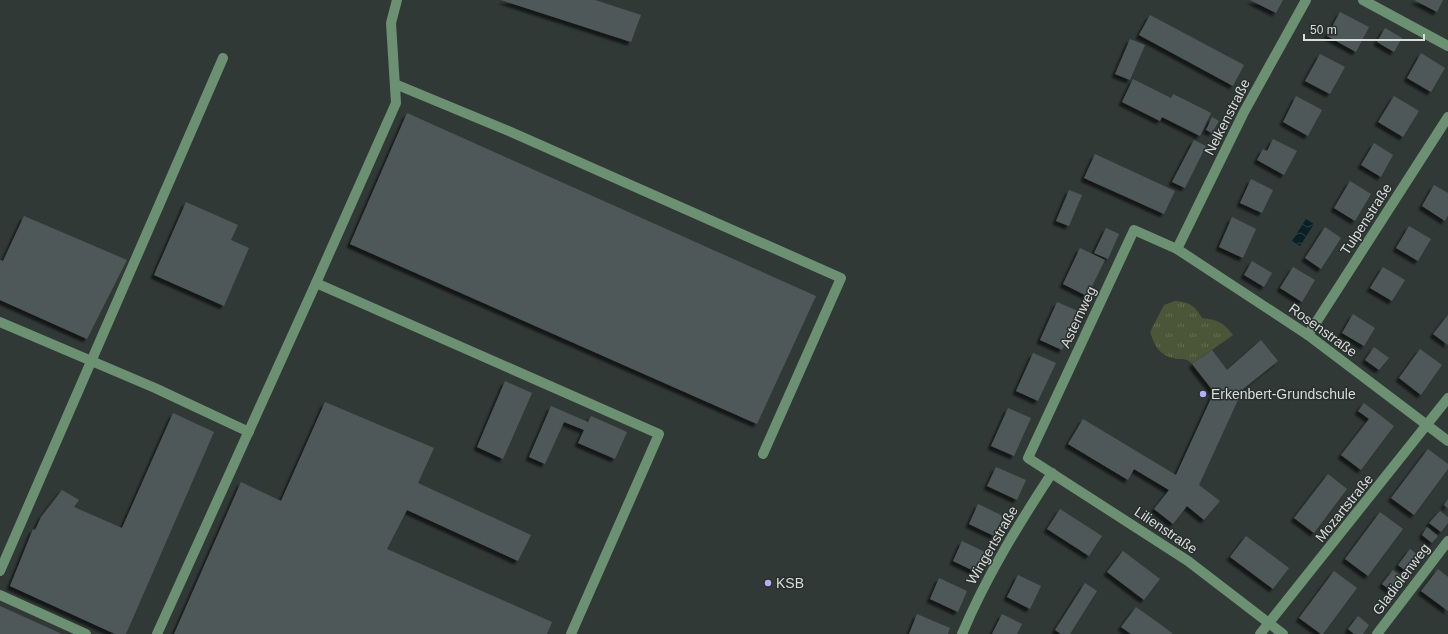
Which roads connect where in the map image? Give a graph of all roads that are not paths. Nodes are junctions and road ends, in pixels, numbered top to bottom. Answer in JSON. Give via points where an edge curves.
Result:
{"nodes":[{"id":1,"x":397,"y":0,"type":"edge"},
{"id":2,"x":1306,"y":0,"type":"edge"},
{"id":3,"x":1363,"y":0,"type":"edge"},
{"id":4,"x":1448,"y":46,"type":"edge"},
{"id":5,"x":223,"y":58,"type":"dead end"},
{"id":6,"x":395,"y":84,"type":"junction"},
{"id":7,"x":1448,"y":118,"type":"edge"},
{"id":8,"x":1177,"y":249,"type":"junction"},
{"id":9,"x":316,"y":283,"type":"junction"},
{"id":10,"x":0,"y":322,"type":"edge"},
{"id":11,"x":1308,"y":335,"type":"junction"},
{"id":12,"x":91,"y":361,"type":"junction"},
{"id":13,"x":1448,"y":398,"type":"edge"},
{"id":14,"x":1427,"y":425,"type":"junction"},
{"id":15,"x":249,"y":432,"type":"junction"},
{"id":16,"x":1448,"y":441,"type":"edge"},
{"id":17,"x":763,"y":454,"type":"dead end"},
{"id":18,"x":1028,"y":458,"type":"joint"},
{"id":19,"x":1052,"y":473,"type":"junction"},
{"id":20,"x":1448,"y":541,"type":"edge"},
{"id":21,"x":0,"y":572,"type":"edge"},
{"id":22,"x":0,"y":596,"type":"edge"},
{"id":23,"x":1269,"y":623,"type":"junction"},
{"id":24,"x":86,"y":634,"type":"edge"},
{"id":25,"x":157,"y":634,"type":"edge"},
{"id":26,"x":571,"y":634,"type":"edge"},
{"id":27,"x":962,"y":634,"type":"edge"},
{"id":28,"x":1260,"y":634,"type":"edge"},
{"id":29,"x":1283,"y":634,"type":"edge"},
{"id":30,"x":1377,"y":634,"type":"edge"}],
"edges":[{"from":1,"to":6,"type":"street","via":[[390,23]]},
{"from":2,"to":8,"type":"street","name":"Nelkenstraße","via":[[1244,112]]},
{"from":3,"to":4,"type":"street"},
{"from":5,"to":12,"type":"street"},
{"from":6,"to":9,"type":"street","via":[[396,103]]},
{"from":6,"to":17,"type":"street","via":[[511,132],[841,278]]},
{"from":7,"to":11,"type":"street","name":"Tulpenstraße"},
{"from":8,"to":11,"type":"street","name":"Rosenstraße"},
{"from":8,"to":18,"type":"street","name":"Asternweg","via":[[1134,230]]},
{"from":9,"to":15,"type":"street"},
{"from":9,"to":26,"type":"street","via":[[659,434]]},
{"from":10,"to":12,"type":"street"},
{"from":11,"to":14,"type":"street","name":"Rosenstraße"},
{"from":12,"to":15,"type":"street"},
{"from":12,"to":21,"type":"street"},
{"from":13,"to":14,"type":"street","name":"Mozartstraße"},
{"from":14,"to":16,"type":"street","name":"Rosenstraße"},
{"from":14,"to":23,"type":"street","name":"Mozartstraße"},
{"from":15,"to":25,"type":"street"},
{"from":18,"to":19,"type":"street","name":"Lilienstraße"},
{"from":19,"to":23,"type":"street","name":"Lilienstraße","via":[[1188,561]]},
{"from":19,"to":27,"type":"street","name":"Wingertstraße","via":[[1003,550]]},
{"from":20,"to":30,"type":"street","name":"Gladiolenweg"},
{"from":22,"to":24,"type":"street"},
{"from":23,"to":28,"type":"street","name":"Mozartstraße"},
{"from":23,"to":29,"type":"street","name":"Lilienstraße"}]}
